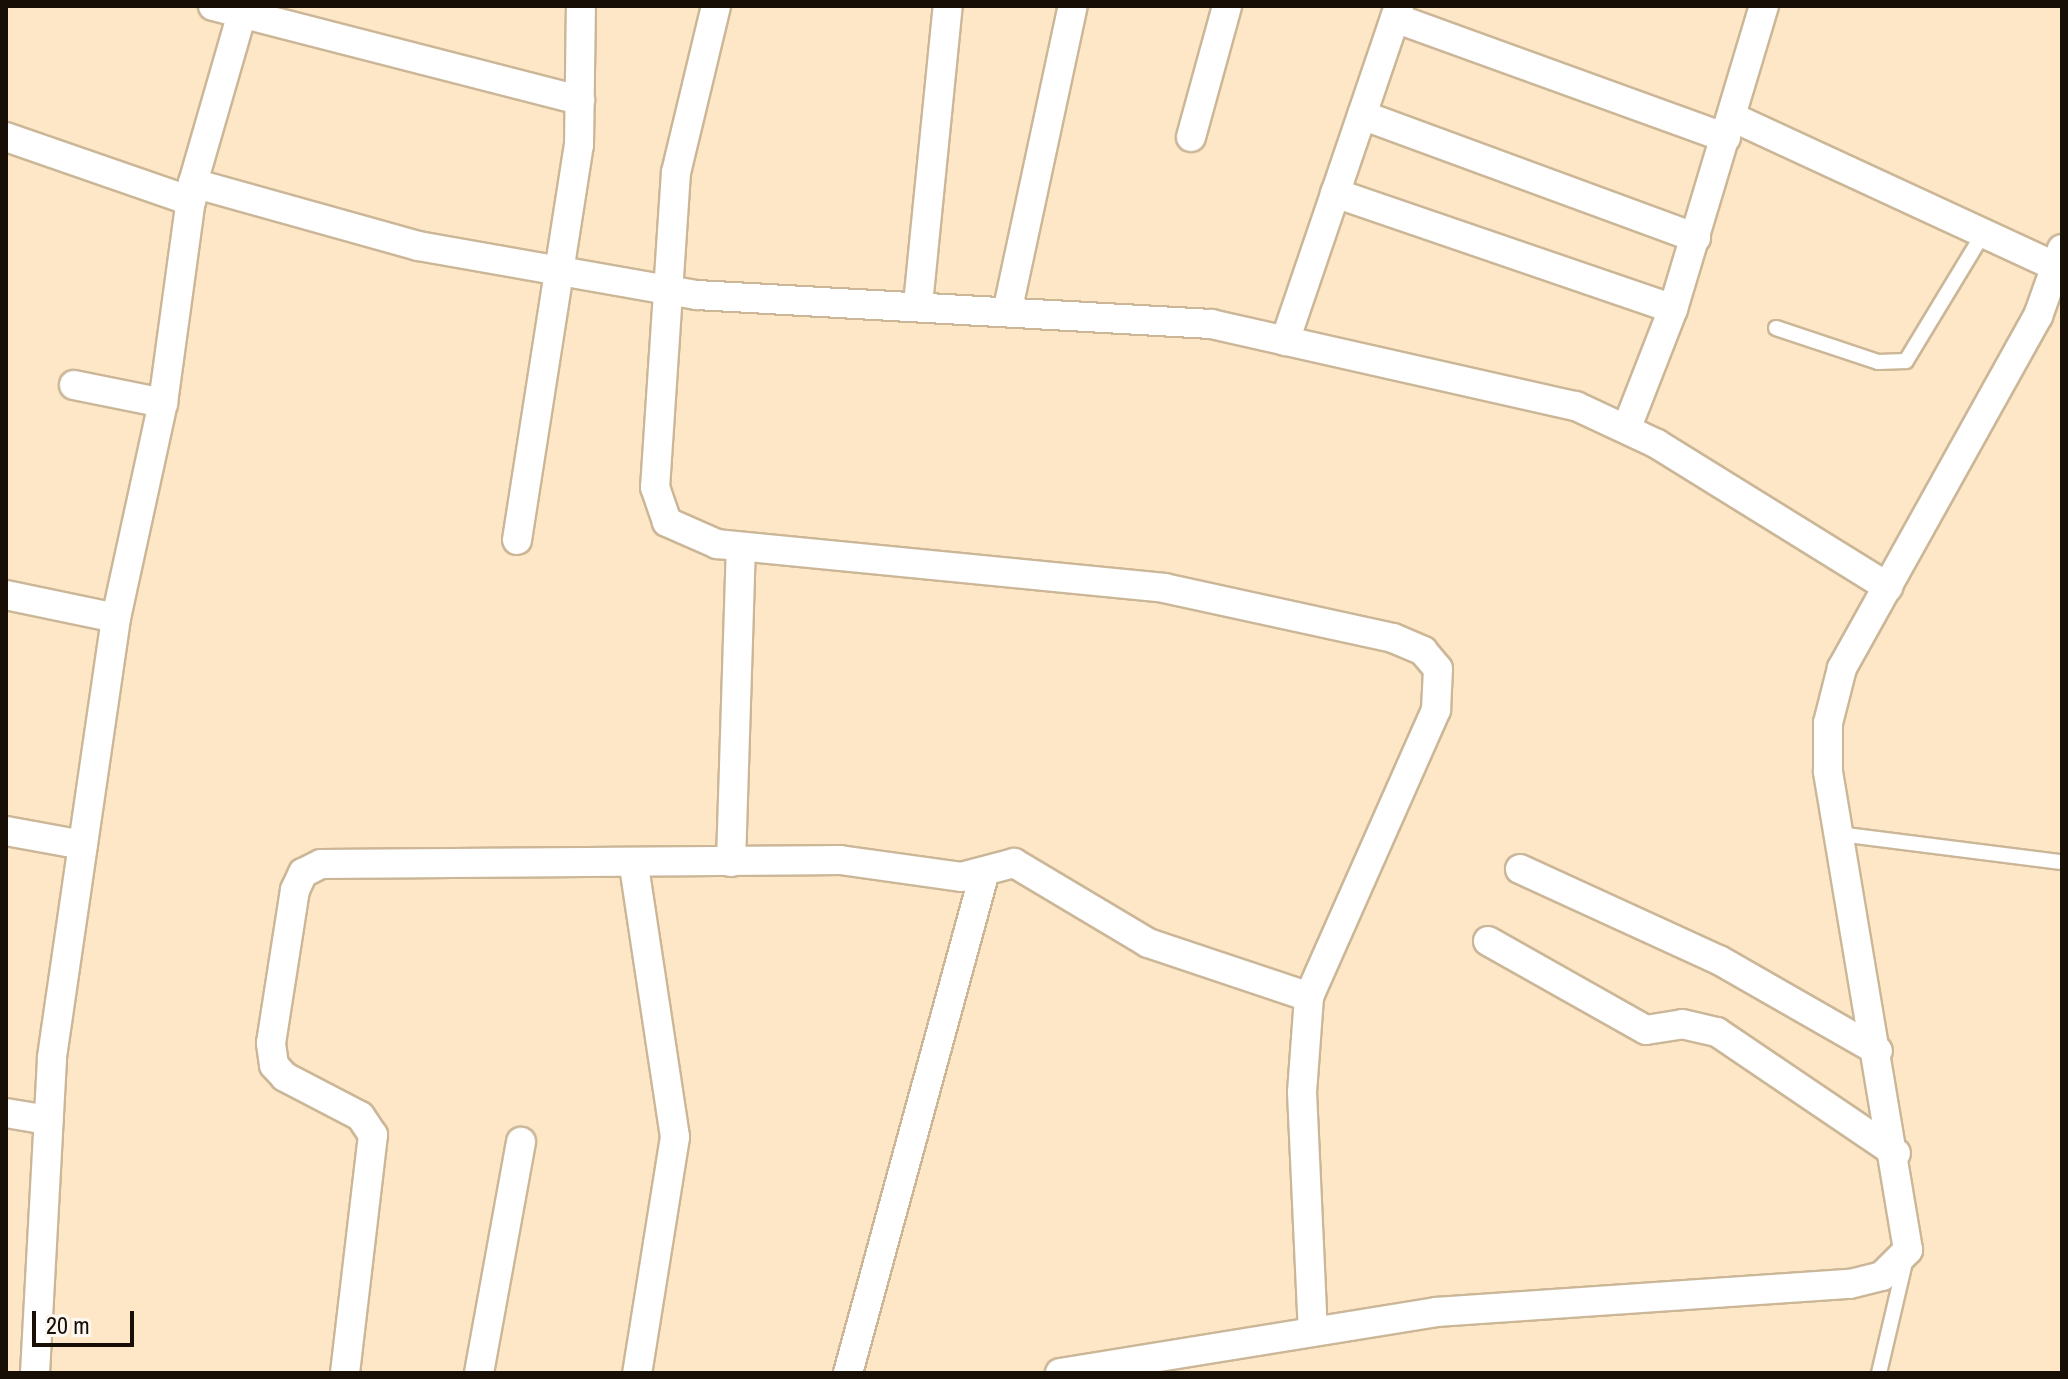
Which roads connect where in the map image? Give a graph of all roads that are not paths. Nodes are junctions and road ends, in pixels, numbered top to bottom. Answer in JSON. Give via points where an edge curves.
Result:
{"nodes":[{"id":1,"x":213,"y":6,"type":"edge"},
{"id":2,"x":581,"y":6,"type":"edge"},
{"id":3,"x":716,"y":6,"type":"edge"},
{"id":4,"x":948,"y":6,"type":"edge"},
{"id":5,"x":1073,"y":6,"type":"edge"},
{"id":6,"x":1227,"y":6,"type":"edge"},
{"id":7,"x":1764,"y":6,"type":"edge"},
{"id":8,"x":243,"y":10,"type":"edge"},
{"id":9,"x":1397,"y":12,"type":"edge"},
{"id":10,"x":580,"y":100,"type":"junction"},
{"id":11,"x":1362,"y":115,"type":"junction"},
{"id":12,"x":1729,"y":127,"type":"junction"},
{"id":13,"x":6,"y":137,"type":"edge"},
{"id":14,"x":1191,"y":137,"type":"dead end"},
{"id":15,"x":192,"y":192,"type":"junction"},
{"id":16,"x":1335,"y":193,"type":"junction"},
{"id":17,"x":1983,"y":234,"type":"junction"},
{"id":18,"x":1696,"y":238,"type":"junction"},
{"id":19,"x":2059,"y":258,"type":"edge"},
{"id":20,"x":562,"y":271,"type":"junction"},
{"id":21,"x":669,"y":290,"type":"junction"},
{"id":22,"x":918,"y":304,"type":"junction"},
{"id":23,"x":1008,"y":308,"type":"junction"},
{"id":24,"x":1673,"y":309,"type":"junction"},
{"id":25,"x":1776,"y":328,"type":"dead end"},
{"id":26,"x":1285,"y":341,"type":"junction"},
{"id":27,"x":74,"y":385,"type":"dead end"},
{"id":28,"x":163,"y":403,"type":"junction"},
{"id":29,"x":1627,"y":427,"type":"junction"},
{"id":30,"x":517,"y":540,"type":"dead end"},
{"id":31,"x":741,"y":547,"type":"junction"},
{"id":32,"x":1888,"y":587,"type":"junction"},
{"id":33,"x":6,"y":595,"type":"edge"},
{"id":34,"x":116,"y":618,"type":"junction"},
{"id":35,"x":6,"y":831,"type":"edge"},
{"id":36,"x":1839,"y":834,"type":"junction"},
{"id":37,"x":83,"y":845,"type":"junction"},
{"id":38,"x":731,"y":862,"type":"junction"},
{"id":39,"x":2062,"y":862,"type":"edge"},
{"id":40,"x":634,"y":866,"type":"junction"},
{"id":41,"x":1520,"y":869,"type":"dead end"},
{"id":42,"x":984,"y":875,"type":"junction"},
{"id":43,"x":1488,"y":941,"type":"dead end"},
{"id":44,"x":1309,"y":997,"type":"junction"},
{"id":45,"x":1878,"y":1051,"type":"junction"},
{"id":46,"x":6,"y":1113,"type":"edge"},
{"id":47,"x":48,"y":1120,"type":"junction"},
{"id":48,"x":521,"y":1142,"type":"dead end"},
{"id":49,"x":1896,"y":1153,"type":"junction"},
{"id":50,"x":1908,"y":1250,"type":"junction"},
{"id":51,"x":1313,"y":1330,"type":"junction"},
{"id":52,"x":1149,"y":1364,"type":"edge"},
{"id":53,"x":35,"y":1373,"type":"edge"},
{"id":54,"x":345,"y":1373,"type":"edge"},
{"id":55,"x":479,"y":1373,"type":"edge"},
{"id":56,"x":637,"y":1373,"type":"edge"},
{"id":57,"x":848,"y":1373,"type":"edge"},
{"id":58,"x":1060,"y":1373,"type":"edge"},
{"id":59,"x":1879,"y":1373,"type":"edge"}],
"edges":[{"from":1,"to":8,"type":"street"},
{"from":2,"to":10,"type":"street"},
{"from":3,"to":21,"type":"street","via":[[682,127]]},
{"from":4,"to":22,"type":"street"},
{"from":5,"to":23,"type":"street"},
{"from":6,"to":14,"type":"street"},
{"from":7,"to":12,"type":"street"},
{"from":8,"to":10,"type":"street"},
{"from":8,"to":15,"type":"street"},
{"from":9,"to":11,"type":"street"},
{"from":9,"to":12,"type":"street"},
{"from":10,"to":20,"type":"street"},
{"from":11,"to":16,"type":"street"},
{"from":11,"to":18,"type":"street"},
{"from":12,"to":17,"type":"street"},
{"from":12,"to":18,"type":"street"},
{"from":13,"to":15,"type":"street"},
{"from":15,"to":20,"type":"street","via":[[418,246]]},
{"from":15,"to":28,"type":"street"},
{"from":16,"to":24,"type":"street"},
{"from":16,"to":26,"type":"street"},
{"from":17,"to":19,"type":"street"},
{"from":17,"to":25,"type":"lane","via":[[1906,361],[1878,362]]},
{"from":18,"to":24,"type":"street"},
{"from":19,"to":32,"type":"street","via":[[2038,316]]},
{"from":20,"to":21,"type":"street"},
{"from":20,"to":30,"type":"street"},
{"from":21,"to":22,"type":"street"},
{"from":21,"to":31,"type":"street","via":[[657,509],[682,532]]},
{"from":22,"to":23,"type":"street"},
{"from":23,"to":26,"type":"street","via":[[1211,324]]},
{"from":24,"to":29,"type":"street"},
{"from":26,"to":29,"type":"street","via":[[1576,406]]},
{"from":27,"to":28,"type":"street"},
{"from":28,"to":34,"type":"street"},
{"from":29,"to":32,"type":"street"},
{"from":31,"to":38,"type":"street"},
{"from":31,"to":44,"type":"street","via":[[1164,588],[1423,651],[1438,669],[1436,710]]},
{"from":32,"to":36,"type":"street","via":[[1842,668],[1828,723]]},
{"from":33,"to":34,"type":"street"},
{"from":34,"to":37,"type":"street"},
{"from":35,"to":37,"type":"street"},
{"from":36,"to":39,"type":"lane"},
{"from":36,"to":45,"type":"street"},
{"from":37,"to":47,"type":"street"},
{"from":38,"to":40,"type":"street"},
{"from":38,"to":42,"type":"street","via":[[840,860]]},
{"from":40,"to":54,"type":"street","via":[[321,864],[303,873],[271,1043],[274,1065],[360,1116],[375,1152]]},
{"from":40,"to":56,"type":"street","via":[[675,1137]]},
{"from":41,"to":45,"type":"street","via":[[1719,960]]},
{"from":42,"to":44,"type":"street","via":[[1014,863],[1148,943]]},
{"from":42,"to":57,"type":"street"},
{"from":43,"to":49,"type":"street","via":[[1646,1030],[1682,1024],[1717,1032]]},
{"from":44,"to":51,"type":"street","via":[[1302,1092]]},
{"from":45,"to":49,"type":"street"},
{"from":46,"to":47,"type":"street"},
{"from":47,"to":53,"type":"street"},
{"from":48,"to":55,"type":"street"},
{"from":49,"to":50,"type":"street"},
{"from":50,"to":51,"type":"street","via":[[1882,1276],[1850,1284],[1436,1312]]},
{"from":50,"to":59,"type":"lane"},
{"from":51,"to":52,"type":"street"},
{"from":52,"to":58,"type":"street"}]}
